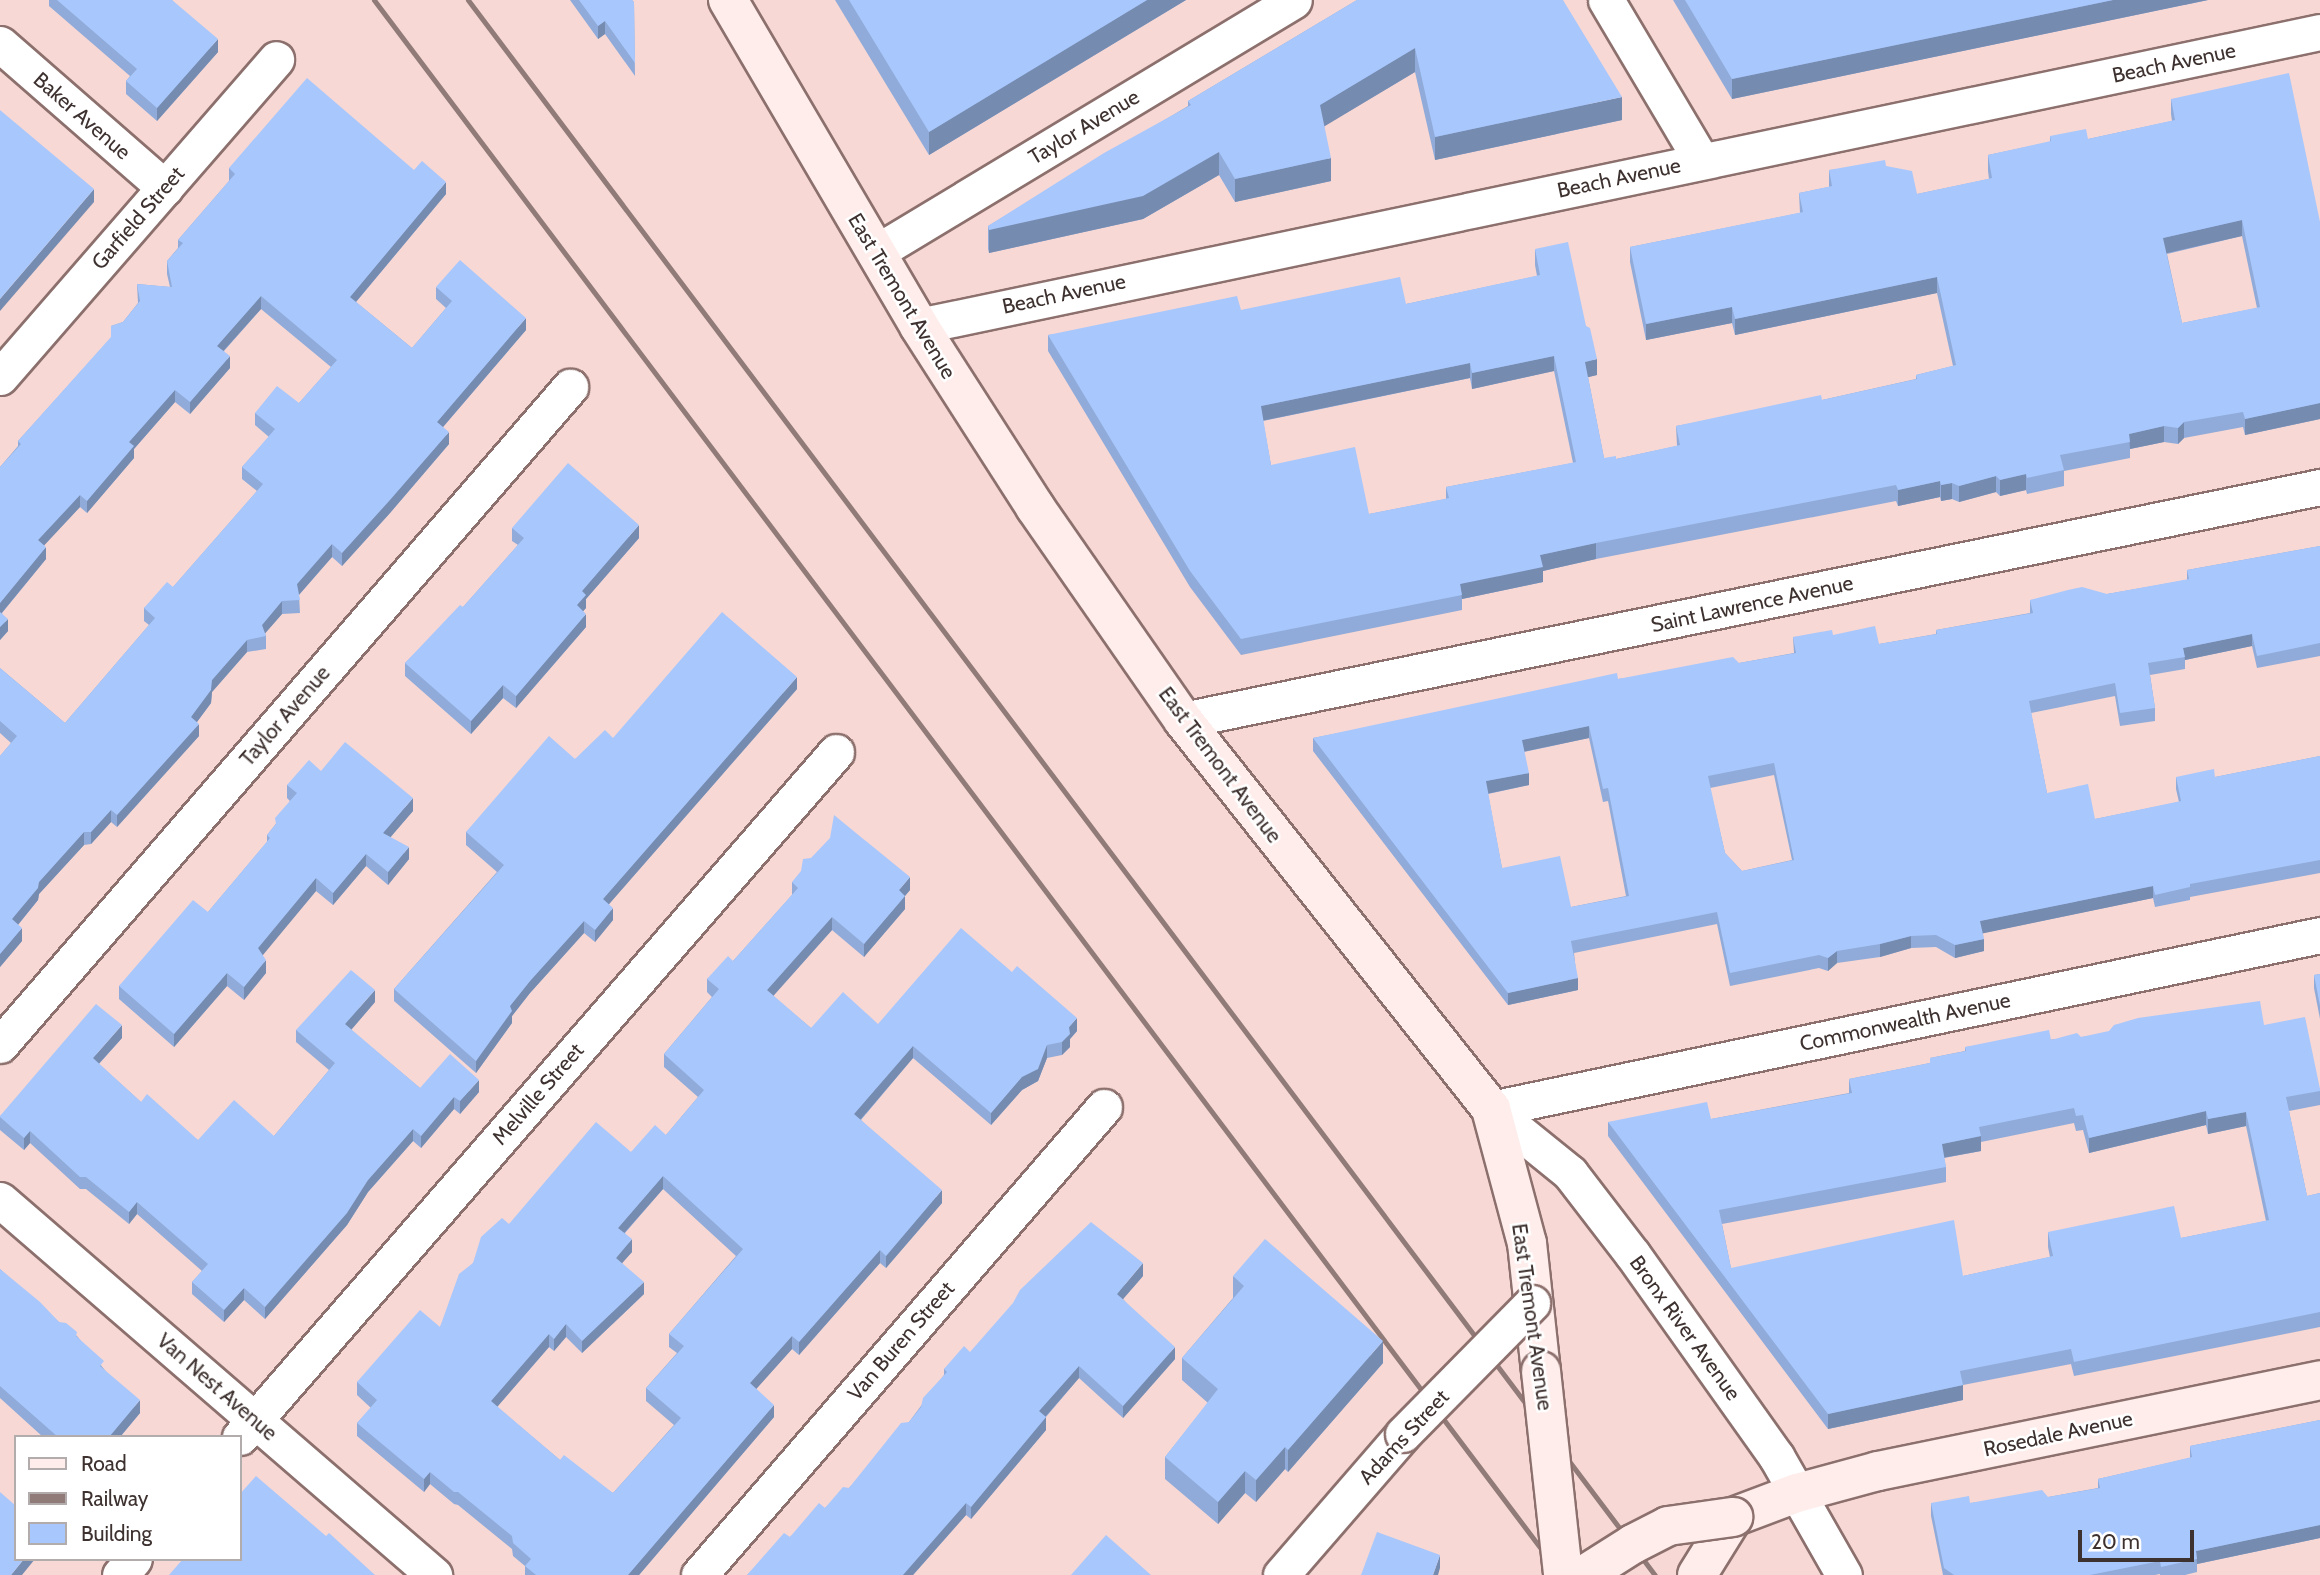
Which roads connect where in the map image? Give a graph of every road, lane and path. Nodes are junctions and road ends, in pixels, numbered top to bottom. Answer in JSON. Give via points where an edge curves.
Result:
{"nodes":[{"id":1,"x":728,"y":0,"type":"edge"},
{"id":2,"x":1294,"y":0,"type":"edge"},
{"id":3,"x":1605,"y":0,"type":"edge"},
{"id":4,"x":2320,"y":32,"type":"edge"},
{"id":5,"x":0,"y":44,"type":"edge"},
{"id":6,"x":276,"y":59,"type":"dead end"},
{"id":7,"x":1701,"y":160,"type":"junction"},
{"id":8,"x":164,"y":188,"type":"junction"},
{"id":9,"x":875,"y":253,"type":"junction"},
{"id":10,"x":919,"y":326,"type":"junction"},
{"id":11,"x":0,"y":377,"type":"edge"},
{"id":12,"x":570,"y":387,"type":"dead end"},
{"id":13,"x":2320,"y":487,"type":"edge"},
{"id":14,"x":1183,"y":720,"type":"junction"},
{"id":15,"x":836,"y":752,"type":"dead end"},
{"id":16,"x":2320,"y":935,"type":"edge"},
{"id":17,"x":0,"y":1045,"type":"edge"},
{"id":18,"x":1104,"y":1107,"type":"dead end"},
{"id":19,"x":1491,"y":1109,"type":"junction"},
{"id":20,"x":0,"y":1200,"type":"edge"},
{"id":21,"x":1532,"y":1303,"type":"junction"},
{"id":22,"x":2320,"y":1380,"type":"edge"},
{"id":23,"x":247,"y":1428,"type":"edge"},
{"id":24,"x":1797,"y":1493,"type":"junction"},
{"id":25,"x":1733,"y":1517,"type":"junction"},
{"id":26,"x":132,"y":1561,"type":"edge"},
{"id":27,"x":120,"y":1575,"type":"edge"},
{"id":28,"x":434,"y":1575,"type":"edge"},
{"id":29,"x":699,"y":1575,"type":"edge"},
{"id":30,"x":1281,"y":1575,"type":"edge"},
{"id":31,"x":1563,"y":1575,"type":"edge"},
{"id":32,"x":1584,"y":1575,"type":"edge"},
{"id":33,"x":1697,"y":1575,"type":"edge"},
{"id":34,"x":1844,"y":1575,"type":"edge"}],
"edges":[{"from":1,"to":9,"type":"main road","name":"East Tremont Avenue"},
{"from":2,"to":9,"type":"street","name":"Taylor Avenue"},
{"from":3,"to":7,"type":"street"},
{"from":4,"to":7,"type":"street","name":"Beach Avenue"},
{"from":5,"to":8,"type":"street","name":"Baker Avenue"},
{"from":6,"to":8,"type":"street","name":"Garfield Street"},
{"from":7,"to":10,"type":"street","name":"Beach Avenue"},
{"from":8,"to":11,"type":"street","name":"Garfield Street"},
{"from":9,"to":10,"type":"main road","name":"East Tremont Avenue"},
{"from":10,"to":14,"type":"main road","name":"East Tremont Avenue","via":[[1035,507]]},
{"from":12,"to":17,"type":"street","name":"Taylor Avenue"},
{"from":13,"to":14,"type":"street","name":"Saint Lawrence Avenue"},
{"from":14,"to":19,"type":"main road","name":"East Tremont Avenue"},
{"from":15,"to":23,"type":"street","name":"Melville Street"},
{"from":16,"to":19,"type":"street","name":"Commonwealth Avenue"},
{"from":18,"to":29,"type":"street","name":"Van Buren Street"},
{"from":19,"to":21,"type":"main road","name":"East Tremont Avenue","via":[[1527,1243]]},
{"from":19,"to":24,"type":"street","name":"Bronx River Avenue","via":[[1570,1173],[1683,1322]]},
{"from":20,"to":23,"type":"street","name":"Van Nest Avenue"},
{"from":21,"to":30,"type":"street","name":"Adams Street","bridge":true,"via":[[1403,1434]]},
{"from":21,"to":31,"type":"main road","name":"East Tremont Avenue","bridge":true},
{"from":22,"to":24,"type":"main road","name":"Rosedale Avenue","via":[[1878,1471]]},
{"from":23,"to":28,"type":"street","name":"Van Nest Avenue"},
{"from":24,"to":25,"type":"main road","name":"Rosedale Avenue"},
{"from":24,"to":34,"type":"street","name":"Bronx River Avenue"},
{"from":25,"to":32,"type":"main road","name":"Rosedale Avenue","bridge":true,"via":[[1668,1526]]},
{"from":25,"to":33,"type":"main road"},
{"from":26,"to":27,"type":"street"}]}
